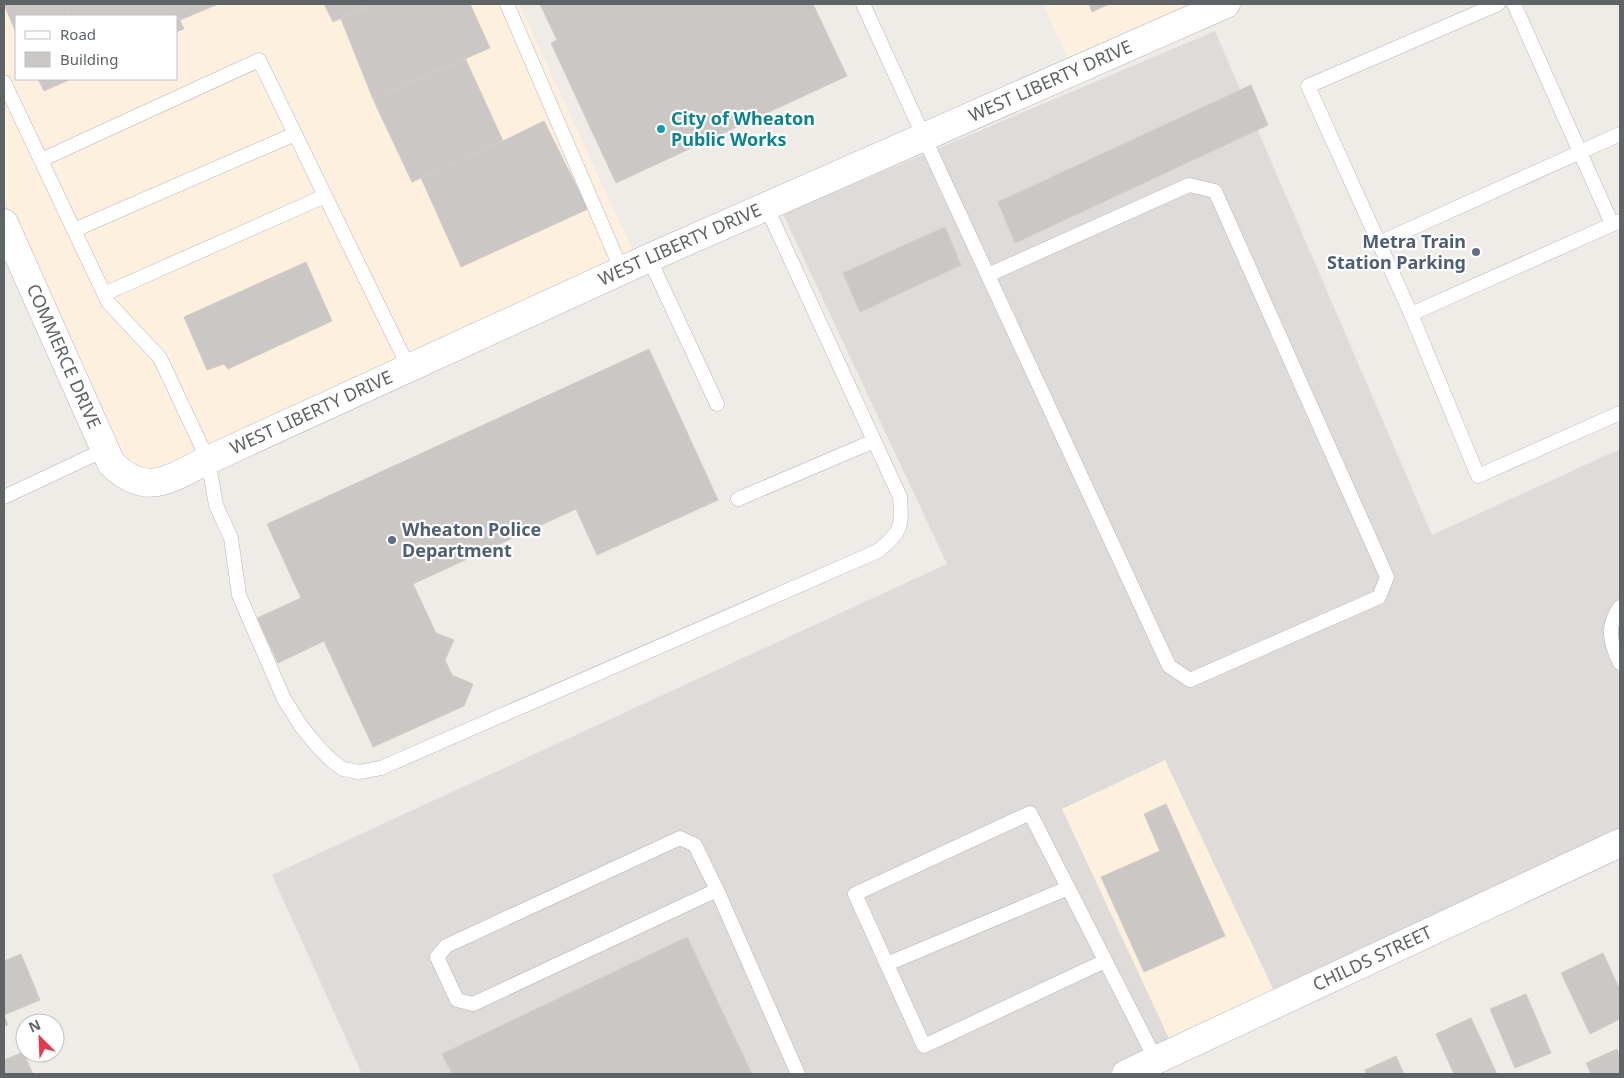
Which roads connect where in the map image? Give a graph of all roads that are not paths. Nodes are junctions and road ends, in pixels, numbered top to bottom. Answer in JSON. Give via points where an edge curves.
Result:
{"nodes":[{"id":1,"x":507,"y":4,"type":"edge"},
{"id":2,"x":862,"y":4,"type":"edge"},
{"id":3,"x":1226,"y":4,"type":"edge"},
{"id":4,"x":1498,"y":4,"type":"edge"},
{"id":5,"x":1514,"y":4,"type":"edge"},
{"id":6,"x":1187,"y":11,"type":"edge"},
{"id":7,"x":4,"y":82,"type":"edge"},
{"id":8,"x":295,"y":134,"type":"junction"},
{"id":9,"x":1620,"y":134,"type":"edge"},
{"id":10,"x":924,"y":137,"type":"junction"},
{"id":11,"x":1580,"y":152,"type":"junction"},
{"id":12,"x":41,"y":160,"type":"junction"},
{"id":13,"x":325,"y":196,"type":"junction"},
{"id":14,"x":766,"y":206,"type":"junction"},
{"id":15,"x":1616,"y":222,"type":"edge"},
{"id":16,"x":4,"y":224,"type":"edge"},
{"id":17,"x":74,"y":230,"type":"junction"},
{"id":18,"x":1378,"y":243,"type":"junction"},
{"id":19,"x":649,"y":258,"type":"junction"},
{"id":20,"x":622,"y":271,"type":"junction"},
{"id":21,"x":988,"y":275,"type":"junction"},
{"id":22,"x":104,"y":294,"type":"junction"},
{"id":23,"x":1410,"y":314,"type":"junction"},
{"id":24,"x":409,"y":368,"type":"junction"},
{"id":25,"x":717,"y":404,"type":"dead end"},
{"id":26,"x":1620,"y":413,"type":"edge"},
{"id":27,"x":874,"y":441,"type":"junction"},
{"id":28,"x":104,"y":450,"type":"junction"},
{"id":29,"x":208,"y":460,"type":"junction"},
{"id":30,"x":134,"y":481,"type":"joint"},
{"id":31,"x":4,"y":497,"type":"edge"},
{"id":32,"x":738,"y":499,"type":"dead end"},
{"id":33,"x":1620,"y":607,"type":"edge"},
{"id":34,"x":1620,"y":663,"type":"edge"},
{"id":35,"x":1620,"y":843,"type":"edge"},
{"id":36,"x":1068,"y":888,"type":"junction"},
{"id":37,"x":717,"y":890,"type":"junction"},
{"id":38,"x":1105,"y":961,"type":"junction"},
{"id":39,"x":887,"y":964,"type":"junction"},
{"id":40,"x":1156,"y":1060,"type":"junction"},
{"id":41,"x":798,"y":1074,"type":"edge"},
{"id":42,"x":1126,"y":1074,"type":"edge"}],
"edges":[{"from":1,"to":20,"type":"lane"},
{"from":2,"to":10,"type":"lane"},
{"from":3,"to":6,"type":"street","name":"WEST LIBERTY DRIVE"},
{"from":4,"to":18,"type":"lane","via":[[1308,86]]},
{"from":5,"to":11,"type":"lane"},
{"from":6,"to":10,"type":"street","name":"WEST LIBERTY DRIVE"},
{"from":7,"to":12,"type":"lane"},
{"from":8,"to":12,"type":"lane","via":[[259,60]]},
{"from":8,"to":13,"type":"lane"},
{"from":8,"to":17,"type":"lane"},
{"from":9,"to":11,"type":"lane"},
{"from":10,"to":14,"type":"street","name":"WEST LIBERTY DRIVE"},
{"from":10,"to":21,"type":"lane"},
{"from":11,"to":15,"type":"lane"},
{"from":11,"to":18,"type":"lane"},
{"from":12,"to":17,"type":"lane"},
{"from":13,"to":22,"type":"lane"},
{"from":13,"to":24,"type":"lane"},
{"from":14,"to":19,"type":"street","name":"WEST LIBERTY DRIVE"},
{"from":14,"to":27,"type":"lane"},
{"from":15,"to":23,"type":"lane"},
{"from":16,"to":28,"type":"street","name":"COMMERCE DRIVE"},
{"from":17,"to":22,"type":"lane"},
{"from":18,"to":23,"type":"lane"},
{"from":19,"to":20,"type":"street","name":"WEST LIBERTY DRIVE"},
{"from":19,"to":25,"type":"lane"},
{"from":20,"to":24,"type":"street","name":"WEST LIBERTY DRIVE"},
{"from":21,"to":21,"type":"lane","via":[[1168,666],[1190,680],[1379,597],[1387,577],[1215,191],[1189,186]]},
{"from":22,"to":29,"type":"lane","via":[[160,358]]},
{"from":23,"to":26,"type":"lane","via":[[1478,476]]},
{"from":24,"to":29,"type":"street","name":"WEST LIBERTY DRIVE"},
{"from":27,"to":29,"type":"lane","via":[[900,497],[901,518],[896,536],[878,551],[381,768],[359,772],[343,769],[332,762],[301,726],[284,699],[239,595],[231,538],[216,505]]},
{"from":27,"to":32,"type":"lane"},
{"from":28,"to":30,"type":"street","name":"COMMERCE DRIVE","via":[[111,464]]},
{"from":28,"to":31,"type":"lane"},
{"from":29,"to":30,"type":"street","name":"WEST LIBERTY DRIVE","via":[[164,480],[153,483]]},
{"from":33,"to":34,"type":"lane","via":[[1613,616],[1610,635]]},
{"from":35,"to":40,"type":"street","name":"CHILDS STREET"},
{"from":36,"to":38,"type":"lane"},
{"from":36,"to":39,"type":"lane"},
{"from":36,"to":39,"type":"lane","via":[[1030,812],[855,894]]},
{"from":37,"to":37,"type":"lane","via":[[473,1004],[457,1000],[437,957],[446,946],[680,838],[695,845]]},
{"from":37,"to":41,"type":"lane"},
{"from":38,"to":39,"type":"lane","via":[[924,1046]]},
{"from":38,"to":40,"type":"lane"},
{"from":40,"to":42,"type":"street","name":"CHILDS STREET"}]}
